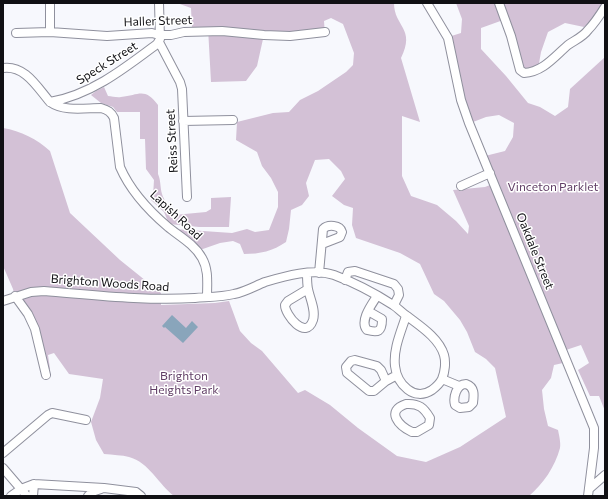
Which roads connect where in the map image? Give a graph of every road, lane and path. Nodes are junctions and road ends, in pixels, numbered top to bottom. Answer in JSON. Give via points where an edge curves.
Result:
{"nodes":[{"id":1,"x":50,"y":3,"type":"edge"},
{"id":2,"x":159,"y":3,"type":"edge"},
{"id":3,"x":427,"y":3,"type":"edge"},
{"id":4,"x":499,"y":3,"type":"edge"},
{"id":5,"x":605,"y":7,"type":"edge"},
{"id":6,"x":50,"y":32,"type":"junction"},
{"id":7,"x":325,"y":32,"type":"dead end"},
{"id":8,"x":16,"y":33,"type":"dead end"},
{"id":9,"x":159,"y":38,"type":"junction"},
{"id":10,"x":3,"y":68,"type":"edge"},
{"id":11,"x":50,"y":102,"type":"junction"},
{"id":12,"x":233,"y":120,"type":"dead end"},
{"id":13,"x":183,"y":121,"type":"junction"},
{"id":14,"x":490,"y":173,"type":"junction"},
{"id":15,"x":461,"y":186,"type":"dead end"},
{"id":16,"x":186,"y":197,"type":"dead end"},
{"id":17,"x":322,"y":244,"type":"dead end"},
{"id":18,"x":307,"y":273,"type":"junction"},
{"id":19,"x":319,"y":273,"type":"junction"},
{"id":20,"x":345,"y":280,"type":"junction"},
{"id":21,"x":308,"y":290,"type":"junction"},
{"id":22,"x":15,"y":296,"type":"junction"},
{"id":23,"x":376,"y":296,"type":"junction"},
{"id":24,"x":208,"y":297,"type":"junction"},
{"id":25,"x":3,"y":301,"type":"edge"},
{"id":26,"x":394,"y":306,"type":"junction"},
{"id":27,"x":368,"y":311,"type":"dead end"},
{"id":28,"x":406,"y":316,"type":"junction"},
{"id":29,"x":46,"y":375,"type":"dead end"},
{"id":30,"x":397,"y":375,"type":"junction"},
{"id":31,"x":442,"y":379,"type":"junction"},
{"id":32,"x":386,"y":381,"type":"junction"},
{"id":33,"x":459,"y":386,"type":"dead end"},
{"id":34,"x":420,"y":394,"type":"junction"},
{"id":35,"x":419,"y":405,"type":"dead end"},
{"id":36,"x":86,"y":420,"type":"dead end"},
{"id":37,"x":3,"y":453,"type":"edge"},
{"id":38,"x":3,"y":468,"type":"edge"},
{"id":39,"x":605,"y":475,"type":"edge"},
{"id":40,"x":34,"y":484,"type":"junction"},
{"id":41,"x":104,"y":488,"type":"junction"},
{"id":42,"x":21,"y":489,"type":"junction"},
{"id":43,"x":588,"y":492,"type":"edge"},
{"id":44,"x":11,"y":496,"type":"edge"},
{"id":45,"x":27,"y":496,"type":"edge"},
{"id":46,"x":33,"y":496,"type":"edge"},
{"id":47,"x":88,"y":496,"type":"edge"},
{"id":48,"x":141,"y":496,"type":"edge"}],
"edges":[{"from":1,"to":6,"type":"street"},
{"from":2,"to":9,"type":"street"},
{"from":3,"to":14,"type":"street","name":"Oakdale Street","via":[[448,38],[461,100]]},
{"from":4,"to":5,"type":"street","via":[[520,70],[524,73],[538,70],[580,38]]},
{"from":6,"to":8,"type":"street","name":"Haller Street"},
{"from":6,"to":9,"type":"street","name":"Haller Street","via":[[107,36],[152,33]]},
{"from":7,"to":9,"type":"street","name":"Haller Street","via":[[264,36],[222,31],[184,32]]},
{"from":9,"to":11,"type":"street","name":"Speck Street","via":[[122,70],[81,94]]},
{"from":9,"to":13,"type":"street","name":"Reiss Street","via":[[181,85]]},
{"from":10,"to":11,"type":"street","via":[[15,68],[25,73]]},
{"from":11,"to":24,"type":"street","name":"Lapish Road","via":[[60,108],[101,108],[112,113],[122,173],[153,213],[202,257],[207,271]]},
{"from":12,"to":13,"type":"street"},
{"from":13,"to":16,"type":"street","name":"Reiss Street"},
{"from":14,"to":15,"type":"street"},
{"from":14,"to":43,"type":"street","name":"Oakdale Street","via":[[594,428]]},
{"from":17,"to":19,"type":"street"},
{"from":18,"to":19,"type":"street","name":"Brighton Woods Road"},
{"from":18,"to":21,"type":"street"},
{"from":18,"to":24,"type":"street","name":"Brighton Woods Road","via":[[266,282],[235,294]]},
{"from":19,"to":20,"type":"street","name":"Brighton Woods Road"},
{"from":20,"to":23,"type":"street","name":"Brighton Woods Road"},
{"from":20,"to":26,"type":"street","via":[[348,272],[356,271],[394,284],[399,295]]},
{"from":21,"to":21,"type":"street","via":[[285,305],[286,312],[298,327],[307,327],[313,317],[312,299]]},
{"from":22,"to":24,"type":"street","name":"Brighton Woods Road","via":[[44,291],[129,298]]},
{"from":22,"to":25,"type":"street","name":"Brighton Woods Road"},
{"from":22,"to":29,"type":"street","via":[[35,328]]},
{"from":23,"to":26,"type":"street","name":"Brighton Woods Road"},
{"from":23,"to":27,"type":"street"},
{"from":26,"to":28,"type":"street","name":"Brighton Woods Road"},
{"from":28,"to":30,"type":"street","via":[[396,345]]},
{"from":28,"to":31,"type":"street","name":"Brighton Woods Road","via":[[440,346],[445,356]]},
{"from":30,"to":32,"type":"street"},
{"from":30,"to":34,"type":"street","via":[[409,391]]},
{"from":31,"to":33,"type":"street"},
{"from":31,"to":34,"type":"street","via":[[428,392]]},
{"from":32,"to":32,"type":"street","via":[[376,390],[370,391],[347,373],[346,368],[353,360],[371,364],[380,368]]},
{"from":34,"to":35,"type":"street"},
{"from":36,"to":37,"type":"street","via":[[52,413]]},
{"from":38,"to":42,"type":"street"},
{"from":39,"to":43,"type":"street"},
{"from":40,"to":41,"type":"street"},
{"from":40,"to":42,"type":"street"},
{"from":40,"to":46,"type":"street"},
{"from":41,"to":47,"type":"street"},
{"from":41,"to":48,"type":"street","via":[[136,492]]},
{"from":42,"to":44,"type":"street"},
{"from":42,"to":45,"type":"street"}]}
